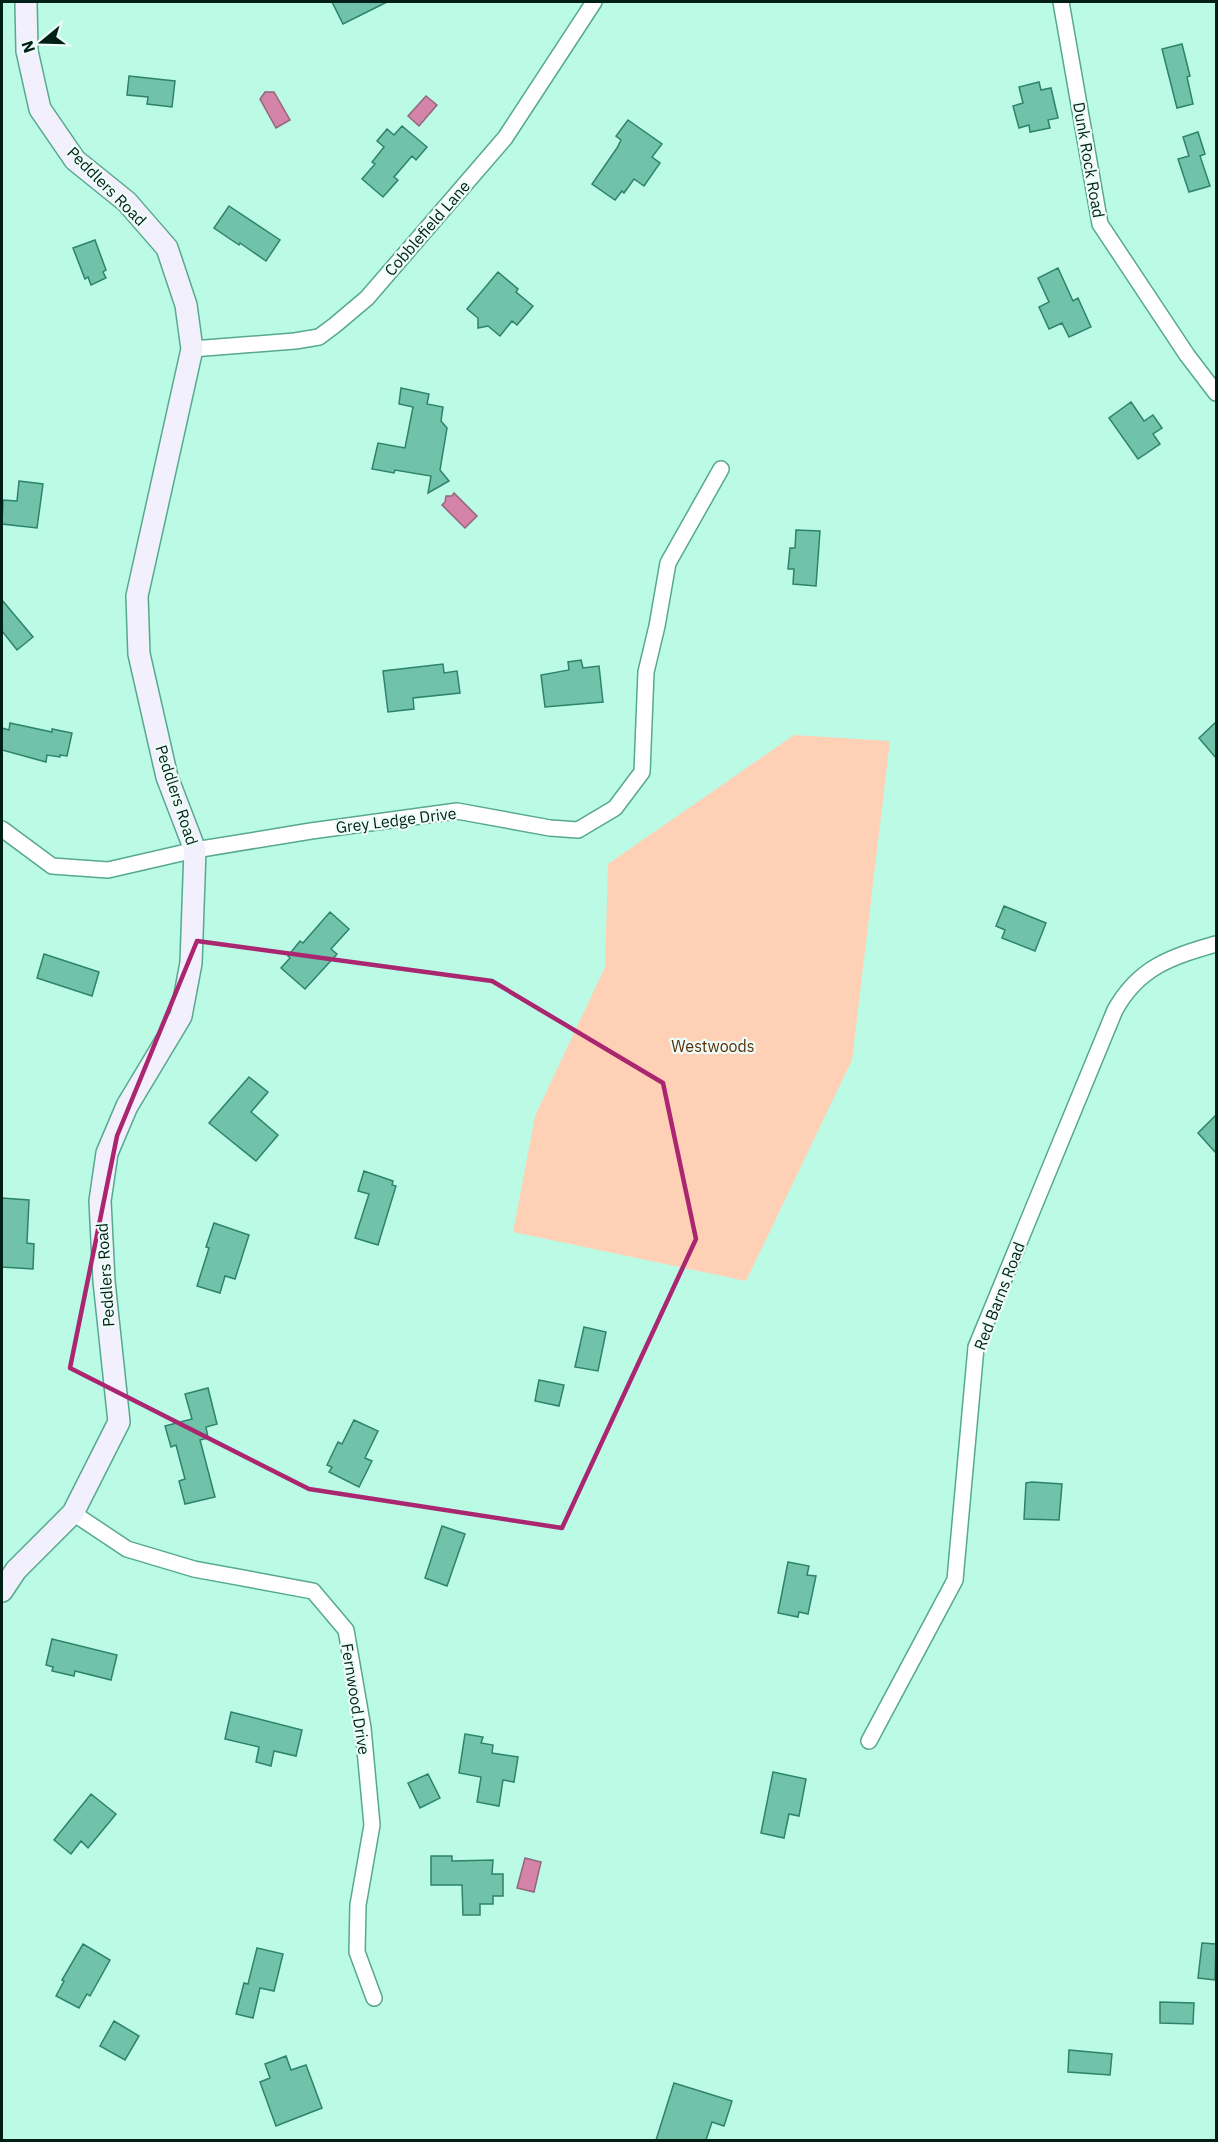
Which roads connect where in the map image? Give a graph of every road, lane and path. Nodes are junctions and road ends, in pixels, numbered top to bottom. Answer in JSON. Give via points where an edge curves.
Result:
{"nodes":[{"id":1,"x":26,"y":2,"type":"edge"},
{"id":2,"x":594,"y":2,"type":"edge"},
{"id":3,"x":1061,"y":2,"type":"edge"},
{"id":4,"x":192,"y":349,"type":"junction"},
{"id":5,"x":1216,"y":393,"type":"edge"},
{"id":6,"x":721,"y":469,"type":"dead end"},
{"id":7,"x":2,"y":829,"type":"edge"},
{"id":8,"x":195,"y":850,"type":"junction"},
{"id":9,"x":1216,"y":944,"type":"edge"},
{"id":10,"x":72,"y":1512,"type":"junction"},
{"id":11,"x":2,"y":1591,"type":"edge"},
{"id":12,"x":869,"y":1740,"type":"dead end"},
{"id":13,"x":374,"y":1998,"type":"dead end"}],
"edges":[{"from":1,"to":4,"type":"street","name":"Peddlers Road","via":[[27,51],[40,109],[75,160],[127,202],[167,248],[186,305]]},
{"from":2,"to":4,"type":"street","name":"Cobblefield Lane","via":[[505,138],[367,298],[319,337]]},
{"from":3,"to":5,"type":"street","name":"Dunk Rock Road","via":[[1100,224]]},
{"from":4,"to":8,"type":"street","name":"Peddlers Road","via":[[136,596],[139,654],[165,766]]},
{"from":6,"to":8,"type":"street","name":"Grey Ledge Drive","via":[[668,563],[646,672],[642,772],[615,808],[578,830],[458,811]]},
{"from":7,"to":8,"type":"street","name":"Grey Ledge Drive","via":[[52,866],[108,870]]},
{"from":8,"to":10,"type":"street","name":"Peddlers Road","via":[[191,963],[181,1016],[127,1106],[107,1153],[100,1201],[119,1422]]},
{"from":9,"to":12,"type":"street","name":"Red Barns Road","via":[[1168,960],[1144,974],[1124,993],[1115,1010],[976,1347],[955,1580]]},
{"from":10,"to":11,"type":"street","name":"Peddlers Road","via":[[16,1570]]},
{"from":10,"to":13,"type":"street","name":"Fernwood Drive","via":[[128,1549],[194,1569],[312,1591],[346,1630],[363,1728],[372,1826],[357,1905],[357,1952]]}]}
